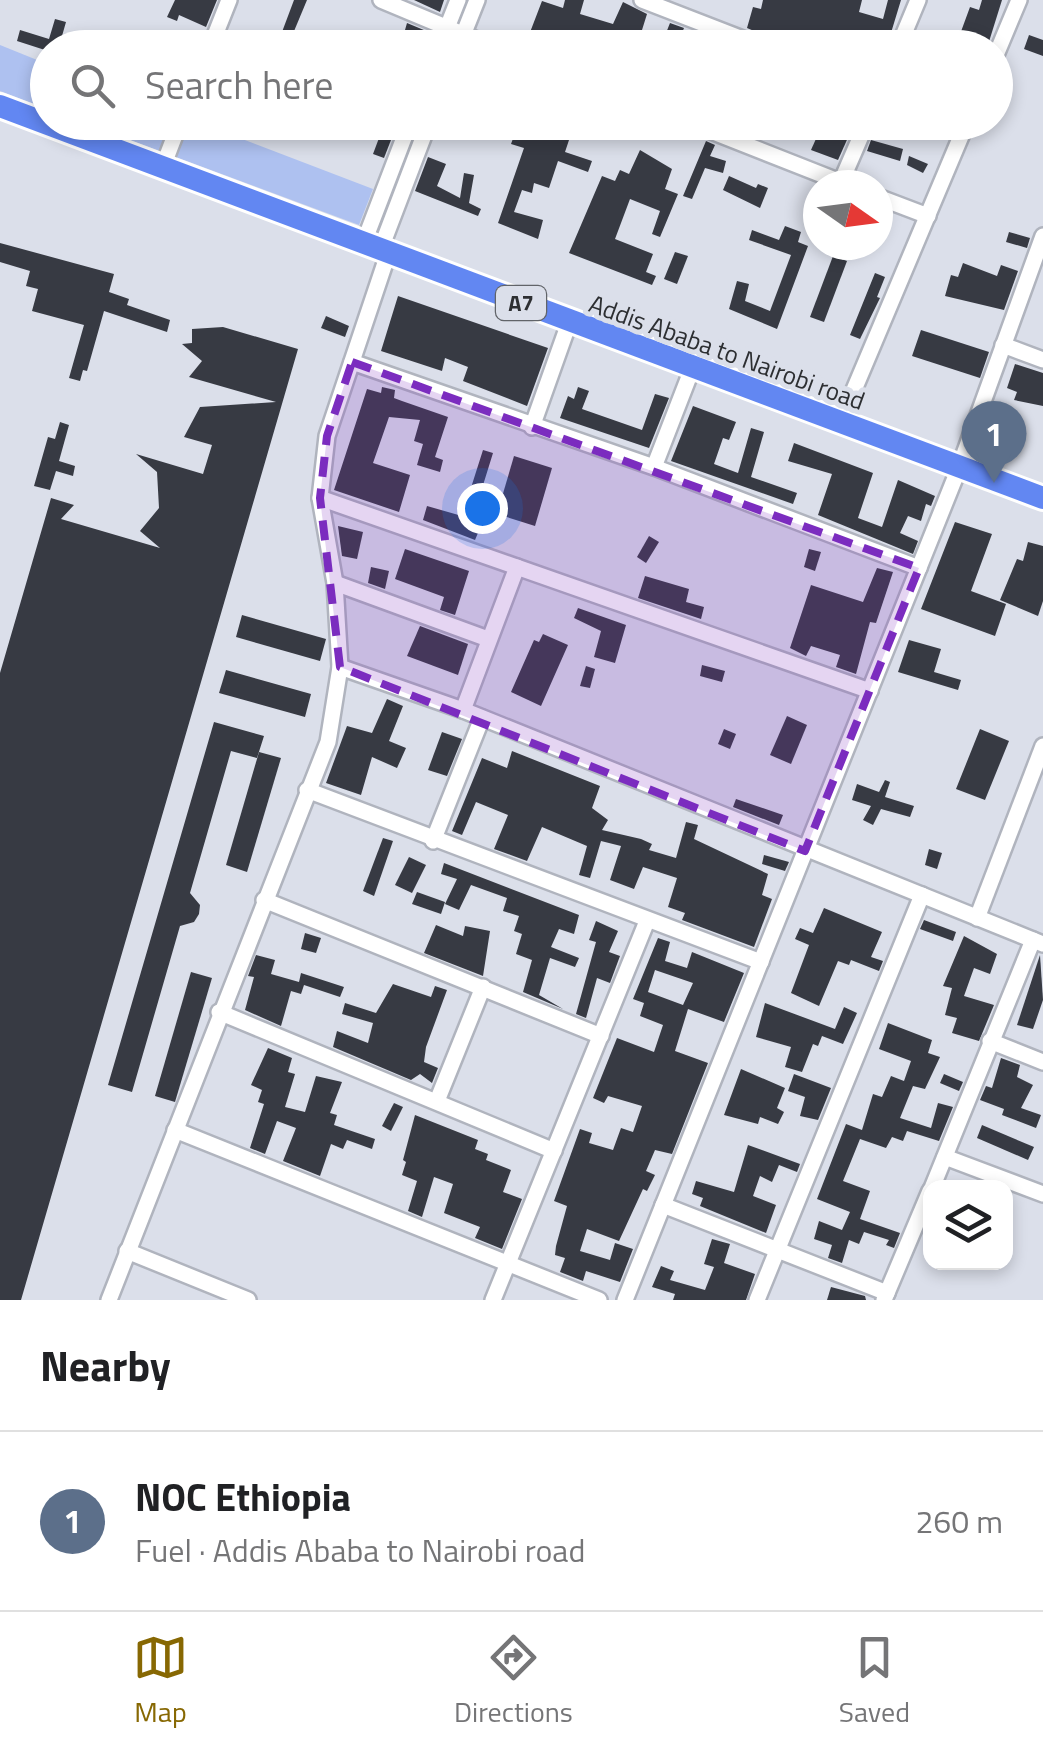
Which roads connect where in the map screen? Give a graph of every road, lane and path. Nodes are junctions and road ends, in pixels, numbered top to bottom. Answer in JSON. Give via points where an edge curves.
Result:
{"nodes":[{"id":1,"x":229,"y":0,"type":"edge"},
{"id":2,"x":382,"y":0,"type":"edge"},
{"id":3,"x":458,"y":0,"type":"edge"},
{"id":4,"x":476,"y":0,"type":"edge"},
{"id":5,"x":642,"y":0,"type":"edge"},
{"id":6,"x":918,"y":0,"type":"edge"},
{"id":7,"x":1019,"y":0,"type":"edge"},
{"id":8,"x":448,"y":25,"type":"junction"},
{"id":9,"x":217,"y":30,"type":"edge"},
{"id":10,"x":446,"y":30,"type":"edge"},
{"id":11,"x":452,"y":30,"type":"edge"},
{"id":12,"x":465,"y":30,"type":"edge"},
{"id":13,"x":720,"y":30,"type":"edge"},
{"id":14,"x":906,"y":30,"type":"edge"},
{"id":15,"x":1007,"y":30,"type":"edge"},
{"id":16,"x":0,"y":106,"type":"edge"},
{"id":17,"x":30,"y":118,"type":"edge"},
{"id":18,"x":87,"y":140,"type":"edge"},
{"id":19,"x":173,"y":140,"type":"edge"},
{"id":20,"x":405,"y":140,"type":"edge"},
{"id":21,"x":423,"y":140,"type":"edge"},
{"id":22,"x":734,"y":140,"type":"edge"},
{"id":23,"x":861,"y":140,"type":"edge"},
{"id":24,"x":960,"y":140,"type":"edge"},
{"id":25,"x":162,"y":169,"type":"junction"},
{"id":26,"x":810,"y":170,"type":"edge"},
{"id":27,"x":850,"y":170,"type":"edge"},
{"id":28,"x":893,"y":202,"type":"edge"},
{"id":29,"x":928,"y":216,"type":"junction"},
{"id":30,"x":1043,"y":236,"type":"edge"},
{"id":31,"x":378,"y":247,"type":"junction"},
{"id":32,"x":570,"y":322,"type":"junction"},
{"id":33,"x":1003,"y":345,"type":"junction"},
{"id":34,"x":1043,"y":360,"type":"edge"},
{"id":35,"x":352,"y":362,"type":"junction"},
{"id":36,"x":692,"y":370,"type":"junction"},
{"id":37,"x":840,"y":422,"type":"junction"},
{"id":38,"x":532,"y":427,"type":"junction"},
{"id":39,"x":654,"y":467,"type":"junction"},
{"id":40,"x":960,"y":468,"type":"junction"},
{"id":41,"x":320,"y":498,"type":"junction"},
{"id":42,"x":1043,"y":498,"type":"edge"},
{"id":43,"x":516,"y":567,"type":"junction"},
{"id":44,"x":919,"y":568,"type":"junction"},
{"id":45,"x":335,"y":583,"type":"junction"},
{"id":46,"x":488,"y":639,"type":"junction"},
{"id":47,"x":340,"y":667,"type":"junction"},
{"id":48,"x":870,"y":691,"type":"junction"},
{"id":49,"x":463,"y":710,"type":"junction"},
{"id":50,"x":482,"y":718,"type":"junction"},
{"id":51,"x":1043,"y":746,"type":"edge"},
{"id":52,"x":307,"y":790,"type":"junction"},
{"id":53,"x":433,"y":841,"type":"junction"},
{"id":54,"x":806,"y":851,"type":"junction"},
{"id":55,"x":922,"y":895,"type":"junction"},
{"id":56,"x":264,"y":900,"type":"junction"},
{"id":57,"x":977,"y":918,"type":"junction"},
{"id":58,"x":647,"y":921,"type":"junction"},
{"id":59,"x":1038,"y":942,"type":"edge"},
{"id":60,"x":761,"y":962,"type":"junction"},
{"id":61,"x":483,"y":988,"type":"junction"},
{"id":62,"x":219,"y":1012,"type":"junction"},
{"id":63,"x":600,"y":1036,"type":"junction"},
{"id":64,"x":990,"y":1041,"type":"junction"},
{"id":65,"x":1043,"y":1062,"type":"edge"},
{"id":66,"x":437,"y":1101,"type":"junction"},
{"id":67,"x":176,"y":1130,"type":"junction"},
{"id":68,"x":554,"y":1151,"type":"junction"},
{"id":69,"x":945,"y":1158,"type":"junction"},
{"id":70,"x":935,"y":1180,"type":"edge"},
{"id":71,"x":1043,"y":1194,"type":"edge"},
{"id":72,"x":663,"y":1205,"type":"junction"},
{"id":73,"x":923,"y":1208,"type":"edge"},
{"id":74,"x":778,"y":1249,"type":"junction"},
{"id":75,"x":128,"y":1251,"type":"junction"},
{"id":76,"x":508,"y":1266,"type":"junction"},
{"id":77,"x":885,"y":1297,"type":"edge"},
{"id":78,"x":109,"y":1300,"type":"edge"},
{"id":79,"x":248,"y":1300,"type":"edge"},
{"id":80,"x":493,"y":1300,"type":"edge"},
{"id":81,"x":599,"y":1300,"type":"edge"},
{"id":82,"x":625,"y":1300,"type":"edge"},
{"id":83,"x":758,"y":1300,"type":"edge"}],
"edges":[{"from":1,"to":9,"type":"street"},
{"from":2,"to":8,"type":"street"},
{"from":3,"to":8,"type":"street"},
{"from":4,"to":12,"type":"street"},
{"from":5,"to":13,"type":"street"},
{"from":6,"to":14,"type":"street"},
{"from":7,"to":15,"type":"street"},
{"from":8,"to":10,"type":"street"},
{"from":8,"to":11,"type":"street"},
{"from":16,"to":17,"type":"highway","name":"Addis Ababa to Nairobi road","number":"A7"},
{"from":18,"to":25,"type":"highway","name":"Addis Ababa to Nairobi road","number":"A7"},
{"from":19,"to":25,"type":"street"},
{"from":20,"to":31,"type":"street"},
{"from":21,"to":31,"type":"street"},
{"from":22,"to":26,"type":"street"},
{"from":23,"to":27,"type":"street"},
{"from":24,"to":29,"type":"street"},
{"from":25,"to":31,"type":"highway","name":"Addis Ababa to Nairobi road","number":"A7"},
{"from":28,"to":29,"type":"street"},
{"from":29,"to":37,"type":"street"},
{"from":30,"to":33,"type":"street"},
{"from":31,"to":32,"type":"highway","name":"Addis Ababa to Nairobi road","number":"A7"},
{"from":31,"to":35,"type":"street"},
{"from":32,"to":36,"type":"highway","name":"Addis Ababa to Nairobi road","number":"A7"},
{"from":32,"to":38,"type":"street"},
{"from":33,"to":34,"type":"street"},
{"from":33,"to":40,"type":"street"},
{"from":35,"to":38,"type":"street"},
{"from":35,"to":41,"type":"street","via":[[328,436]]},
{"from":36,"to":37,"type":"highway","name":"Addis Ababa to Nairobi road","number":"A7"},
{"from":36,"to":39,"type":"street"},
{"from":37,"to":40,"type":"highway","name":"Addis Ababa to Nairobi road","number":"A7"},
{"from":38,"to":39,"type":"street"},
{"from":39,"to":44,"type":"street"},
{"from":40,"to":42,"type":"highway","name":"Addis Ababa to Nairobi road","number":"A7"},
{"from":40,"to":44,"type":"street"},
{"from":41,"to":43,"type":"street"},
{"from":41,"to":45,"type":"street"},
{"from":43,"to":46,"type":"street"},
{"from":43,"to":48,"type":"street"},
{"from":44,"to":48,"type":"street"},
{"from":45,"to":46,"type":"street"},
{"from":45,"to":47,"type":"street"},
{"from":46,"to":49,"type":"street"},
{"from":47,"to":49,"type":"street"},
{"from":47,"to":52,"type":"street","via":[[328,742]]},
{"from":48,"to":54,"type":"street"},
{"from":49,"to":50,"type":"street"},
{"from":50,"to":53,"type":"street"},
{"from":50,"to":54,"type":"street"},
{"from":51,"to":57,"type":"street"},
{"from":52,"to":53,"type":"street"},
{"from":52,"to":56,"type":"street"},
{"from":53,"to":58,"type":"street"},
{"from":54,"to":55,"type":"street"},
{"from":54,"to":60,"type":"street"},
{"from":55,"to":57,"type":"street"},
{"from":55,"to":74,"type":"street"},
{"from":56,"to":61,"type":"street"},
{"from":56,"to":62,"type":"street"},
{"from":57,"to":59,"type":"street"},
{"from":58,"to":60,"type":"street"},
{"from":58,"to":63,"type":"street"},
{"from":59,"to":64,"type":"street"},
{"from":60,"to":72,"type":"street"},
{"from":61,"to":63,"type":"street"},
{"from":61,"to":66,"type":"street"},
{"from":62,"to":66,"type":"street"},
{"from":62,"to":67,"type":"street"},
{"from":63,"to":68,"type":"street"},
{"from":64,"to":65,"type":"street"},
{"from":64,"to":69,"type":"street"},
{"from":66,"to":68,"type":"street"},
{"from":67,"to":75,"type":"street"},
{"from":67,"to":76,"type":"street"},
{"from":68,"to":76,"type":"street"},
{"from":69,"to":70,"type":"street"},
{"from":69,"to":71,"type":"street"},
{"from":72,"to":74,"type":"street"},
{"from":72,"to":82,"type":"street"},
{"from":73,"to":77,"type":"street"},
{"from":74,"to":77,"type":"street"},
{"from":74,"to":83,"type":"street"},
{"from":75,"to":78,"type":"street"},
{"from":75,"to":79,"type":"street"},
{"from":76,"to":80,"type":"street"},
{"from":76,"to":81,"type":"street"}]}
